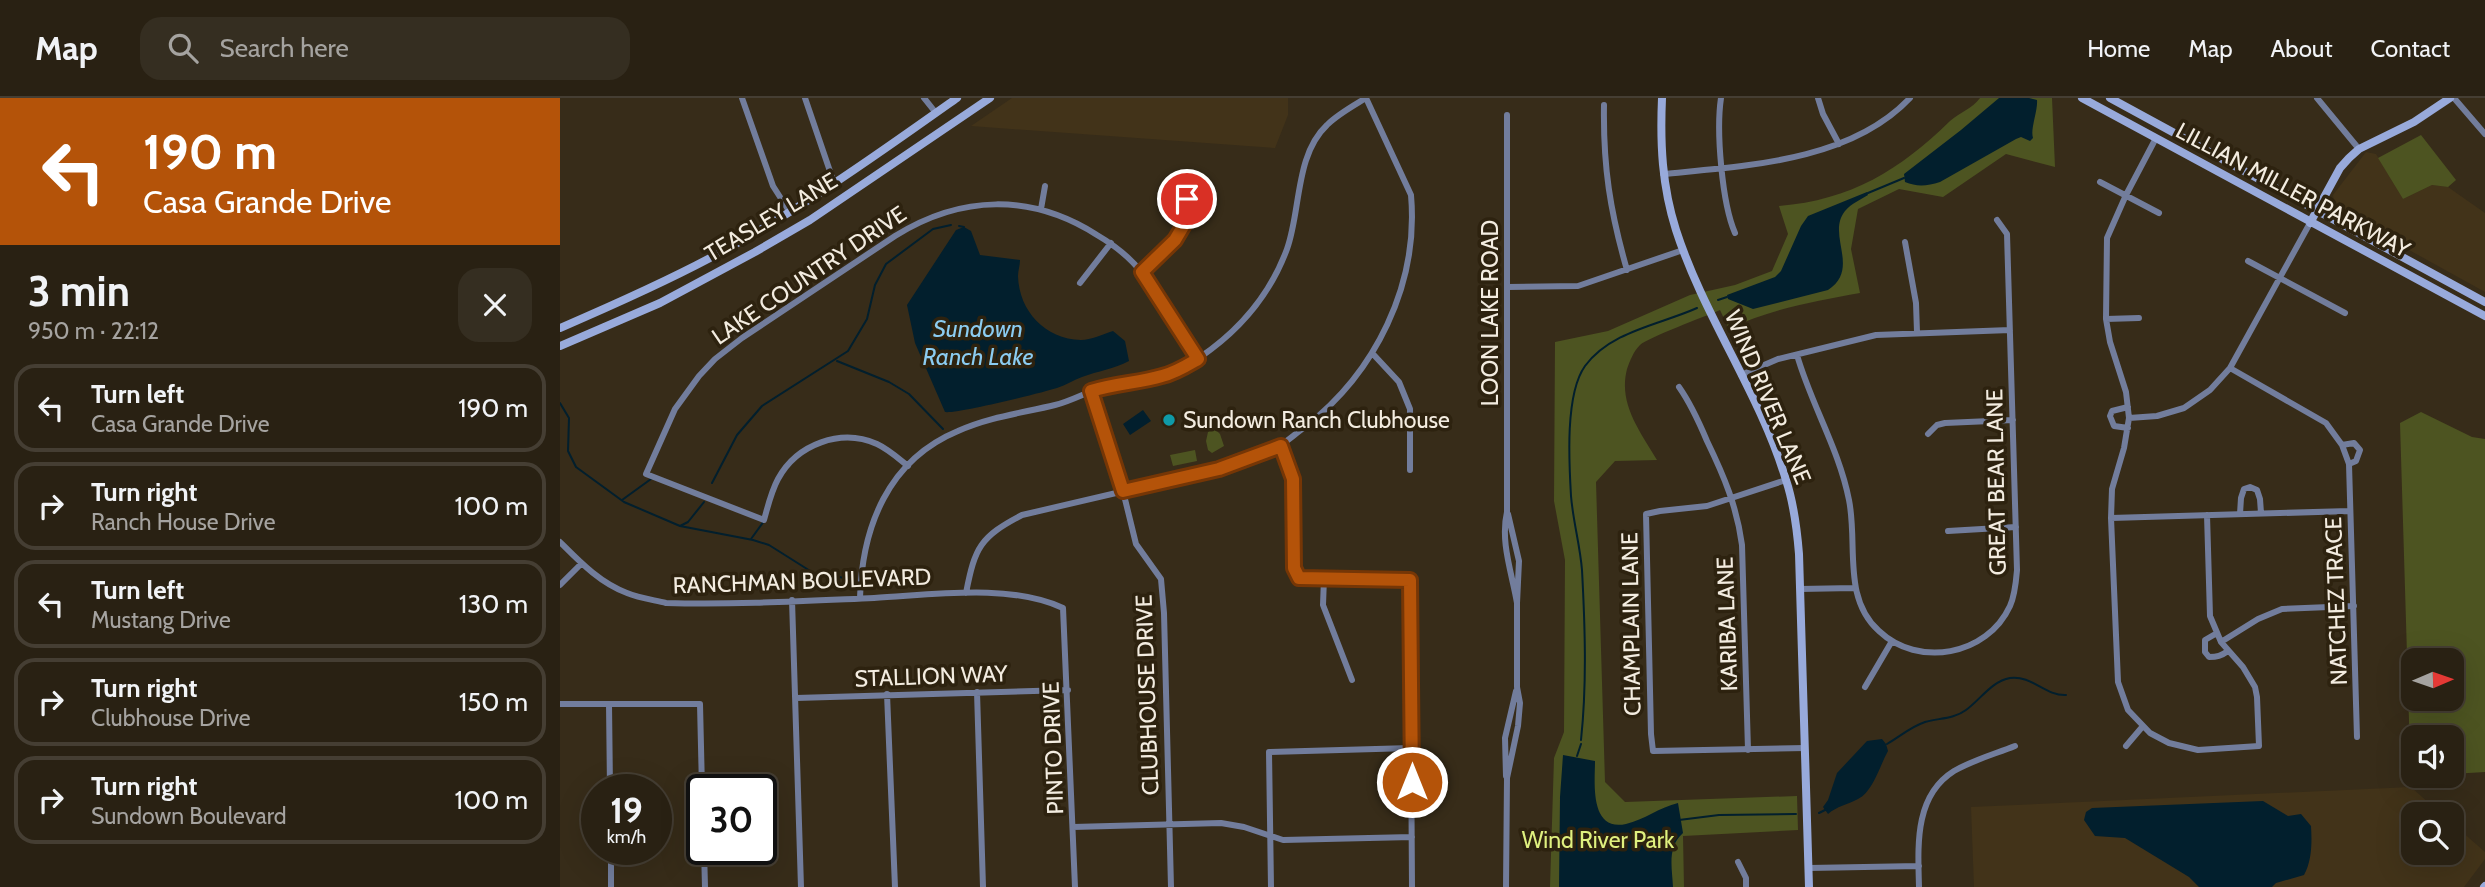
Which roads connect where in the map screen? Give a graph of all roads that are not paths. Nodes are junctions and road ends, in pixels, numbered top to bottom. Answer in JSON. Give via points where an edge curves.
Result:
{"nodes":[{"id":1,"x":742,"y":98,"type":"edge"},
{"id":2,"x":805,"y":98,"type":"edge"},
{"id":3,"x":924,"y":98,"type":"edge"},
{"id":4,"x":957,"y":98,"type":"edge"},
{"id":5,"x":990,"y":98,"type":"edge"},
{"id":6,"x":1366,"y":98,"type":"edge"},
{"id":7,"x":1662,"y":98,"type":"edge"},
{"id":8,"x":1721,"y":98,"type":"edge"},
{"id":9,"x":1818,"y":98,"type":"edge"},
{"id":10,"x":1909,"y":98,"type":"edge"},
{"id":11,"x":2082,"y":98,"type":"edge"},
{"id":12,"x":2110,"y":98,"type":"edge"},
{"id":13,"x":2317,"y":98,"type":"edge"},
{"id":14,"x":2452,"y":98,"type":"edge"},
{"id":15,"x":1604,"y":105,"type":"dead end"},
{"id":16,"x":936,"y":113,"type":"junction"},
{"id":17,"x":1507,"y":115,"type":"dead end"},
{"id":18,"x":2485,"y":134,"type":"edge"},
{"id":19,"x":2156,"y":138,"type":"junction"},
{"id":20,"x":1839,"y":144,"type":"junction"},
{"id":21,"x":2359,"y":149,"type":"junction"},
{"id":22,"x":1723,"y":167,"type":"junction"},
{"id":23,"x":1663,"y":174,"type":"junction"},
{"id":24,"x":2100,"y":182,"type":"dead end"},
{"id":25,"x":834,"y":183,"type":"junction"},
{"id":26,"x":1045,"y":186,"type":"dead end"},
{"id":27,"x":2126,"y":195,"type":"junction"},
{"id":28,"x":1187,"y":199,"type":"dead end"},
{"id":29,"x":1041,"y":209,"type":"junction"},
{"id":30,"x":2317,"y":210,"type":"junction"},
{"id":31,"x":789,"y":211,"type":"junction"},
{"id":32,"x":2159,"y":213,"type":"dead end"},
{"id":33,"x":1997,"y":220,"type":"dead end"},
{"id":34,"x":2310,"y":223,"type":"junction"},
{"id":35,"x":1735,"y":233,"type":"dead end"},
{"id":36,"x":1905,"y":242,"type":"dead end"},
{"id":37,"x":1111,"y":243,"type":"junction"},
{"id":38,"x":1683,"y":250,"type":"junction"},
{"id":39,"x":2248,"y":261,"type":"dead end"},
{"id":40,"x":1627,"y":270,"type":"junction"},
{"id":41,"x":1142,"y":272,"type":"junction"},
{"id":42,"x":2279,"y":278,"type":"junction"},
{"id":43,"x":1080,"y":283,"type":"dead end"},
{"id":44,"x":1507,"y":287,"type":"junction"},
{"id":45,"x":2461,"y":289,"type":"junction"},
{"id":46,"x":2454,"y":300,"type":"junction"},
{"id":47,"x":2485,"y":302,"type":"edge"},
{"id":48,"x":2345,"y":313,"type":"dead end"},
{"id":49,"x":2485,"y":316,"type":"edge"},
{"id":50,"x":2138,"y":318,"type":"dead end"},
{"id":51,"x":2106,"y":319,"type":"junction"},
{"id":52,"x":560,"y":328,"type":"edge"},
{"id":53,"x":2010,"y":330,"type":"junction"},
{"id":54,"x":1917,"y":332,"type":"junction"},
{"id":55,"x":560,"y":346,"type":"edge"},
{"id":56,"x":1373,"y":354,"type":"junction"},
{"id":57,"x":1797,"y":355,"type":"junction"},
{"id":58,"x":1198,"y":359,"type":"junction"},
{"id":59,"x":2230,"y":368,"type":"junction"},
{"id":60,"x":1741,"y":374,"type":"junction"},
{"id":61,"x":1679,"y":387,"type":"dead end"},
{"id":62,"x":1091,"y":391,"type":"junction"},
{"id":63,"x":2128,"y":407,"type":"junction"},
{"id":64,"x":2129,"y":418,"type":"junction"},
{"id":65,"x":2013,"y":420,"type":"junction"},
{"id":66,"x":2128,"y":428,"type":"junction"},
{"id":67,"x":1928,"y":434,"type":"dead end"},
{"id":68,"x":2342,"y":445,"type":"junction"},
{"id":69,"x":1281,"y":446,"type":"junction"},
{"id":70,"x":2349,"y":464,"type":"junction"},
{"id":71,"x":908,"y":466,"type":"junction"},
{"id":72,"x":1410,"y":470,"type":"dead end"},
{"id":73,"x":1786,"y":480,"type":"junction"},
{"id":74,"x":1123,"y":491,"type":"junction"},
{"id":75,"x":1732,"y":498,"type":"junction"},
{"id":76,"x":2350,"y":511,"type":"junction"},
{"id":77,"x":2261,"y":513,"type":"junction"},
{"id":78,"x":2240,"y":514,"type":"junction"},
{"id":79,"x":2207,"y":515,"type":"junction"},
{"id":80,"x":2111,"y":518,"type":"junction"},
{"id":81,"x":2016,"y":527,"type":"junction"},
{"id":82,"x":1948,"y":531,"type":"dead end"},
{"id":83,"x":560,"y":542,"type":"edge"},
{"id":84,"x":581,"y":564,"type":"junction"},
{"id":85,"x":1324,"y":578,"type":"junction"},
{"id":86,"x":560,"y":585,"type":"edge"},
{"id":87,"x":1854,"y":588,"type":"junction"},
{"id":88,"x":1800,"y":589,"type":"junction"},
{"id":89,"x":966,"y":593,"type":"junction"},
{"id":90,"x":860,"y":598,"type":"junction"},
{"id":91,"x":792,"y":600,"type":"junction"},
{"id":92,"x":2354,"y":606,"type":"junction"},
{"id":93,"x":1063,"y":608,"type":"joint"},
{"id":94,"x":2217,"y":633,"type":"junction"},
{"id":95,"x":1892,"y":641,"type":"junction"},
{"id":96,"x":2221,"y":642,"type":"junction"},
{"id":97,"x":2228,"y":651,"type":"junction"},
{"id":98,"x":1352,"y":680,"type":"dead end"},
{"id":99,"x":1865,"y":687,"type":"dead end"},
{"id":100,"x":1517,"y":688,"type":"junction"},
{"id":101,"x":1068,"y":690,"type":"junction"},
{"id":102,"x":977,"y":692,"type":"junction"},
{"id":103,"x":887,"y":694,"type":"junction"},
{"id":104,"x":796,"y":698,"type":"junction"},
{"id":105,"x":560,"y":704,"type":"edge"},
{"id":106,"x":609,"y":704,"type":"junction"},
{"id":107,"x":2143,"y":726,"type":"junction"},
{"id":108,"x":2357,"y":737,"type":"dead end"},
{"id":109,"x":2015,"y":746,"type":"dead end"},
{"id":110,"x":2126,"y":746,"type":"dead end"},
{"id":111,"x":1412,"y":748,"type":"junction"},
{"id":112,"x":1805,"y":748,"type":"junction"},
{"id":113,"x":1748,"y":750,"type":"junction"},
{"id":114,"x":610,"y":774,"type":"edge"},
{"id":115,"x":702,"y":774,"type":"edge"},
{"id":116,"x":1507,"y":778,"type":"junction"},
{"id":117,"x":1169,"y":824,"type":"junction"},
{"id":118,"x":1073,"y":827,"type":"junction"},
{"id":119,"x":1269,"y":835,"type":"junction"},
{"id":120,"x":1412,"y":837,"type":"junction"},
{"id":121,"x":1738,"y":862,"type":"dead end"},
{"id":122,"x":611,"y":865,"type":"edge"},
{"id":123,"x":704,"y":865,"type":"edge"},
{"id":124,"x":1919,"y":866,"type":"junction"},
{"id":125,"x":1809,"y":868,"type":"junction"},
{"id":126,"x":611,"y":887,"type":"edge"},
{"id":127,"x":705,"y":887,"type":"edge"},
{"id":128,"x":801,"y":887,"type":"edge"},
{"id":129,"x":895,"y":887,"type":"edge"},
{"id":130,"x":983,"y":887,"type":"edge"},
{"id":131,"x":1075,"y":887,"type":"edge"},
{"id":132,"x":1171,"y":887,"type":"edge"},
{"id":133,"x":1270,"y":887,"type":"edge"},
{"id":134,"x":1412,"y":887,"type":"edge"},
{"id":135,"x":1506,"y":887,"type":"edge"},
{"id":136,"x":1746,"y":887,"type":"edge"},
{"id":137,"x":1809,"y":887,"type":"edge"},
{"id":138,"x":1919,"y":887,"type":"edge"}],
"edges":[{"from":1,"to":31,"type":"street","via":[[773,186]]},
{"from":2,"to":25,"type":"street"},
{"from":3,"to":16,"type":"street"},
{"from":4,"to":16,"type":"main road","name":"TEASLEY LANE"},
{"from":5,"to":55,"type":"main road","name":"TEASLEY LANE","via":[[755,252],[660,303]]},
{"from":6,"to":56,"type":"street","via":[[1411,195],[1412,212],[1410,247],[1398,299]]},
{"from":6,"to":58,"type":"street","via":[[1326,125],[1311,149],[1286,250],[1254,310]]},
{"from":7,"to":23,"type":"main road","name":"WIND RIVER LANE"},
{"from":8,"to":22,"type":"street","via":[[1718,137]]},
{"from":9,"to":20,"type":"street"},
{"from":10,"to":20,"type":"street","via":[[1876,126]]},
{"from":11,"to":19,"type":"main road","name":"LILLIAN MILLER PARKWAY"},
{"from":12,"to":30,"type":"main road","name":"LILLIAN MILLER PARKWAY"},
{"from":13,"to":21,"type":"street"},
{"from":14,"to":18,"type":"street"},
{"from":14,"to":21,"type":"main road"},
{"from":15,"to":40,"type":"street","via":[[1607,190]]},
{"from":16,"to":25,"type":"main road","name":"TEASLEY LANE"},
{"from":17,"to":44,"type":"street","name":"LOON LAKE ROAD"},
{"from":19,"to":27,"type":"street"},
{"from":19,"to":34,"type":"main road","name":"LILLIAN MILLER PARKWAY"},
{"from":20,"to":22,"type":"street","via":[[1780,160]]},
{"from":21,"to":30,"type":"main road","via":[[2340,168]]},
{"from":22,"to":23,"type":"street"},
{"from":22,"to":35,"type":"street","via":[[1729,220]]},
{"from":23,"to":38,"type":"main road","name":"WIND RIVER LANE"},
{"from":24,"to":27,"type":"street"},
{"from":25,"to":31,"type":"main road","name":"TEASLEY LANE"},
{"from":26,"to":29,"type":"street"},
{"from":27,"to":32,"type":"street"},
{"from":27,"to":51,"type":"street","via":[[2107,238]]},
{"from":28,"to":41,"type":"street","via":[[1188,218],[1175,240]]},
{"from":29,"to":37,"type":"street","name":"LAKE COUNTRY DRIVE","via":[[1075,220]]},
{"from":29,"to":71,"type":"street","name":"LAKE COUNTRY DRIVE","via":[[970,205],[916,223],[753,331],[715,359],[693,383],[666,426],[646,474],[764,520],[784,470],[801,453],[830,439],[852,437],[876,443]]},
{"from":30,"to":34,"type":"main road"},
{"from":30,"to":45,"type":"main road","name":"LILLIAN MILLER PARKWAY"},
{"from":31,"to":52,"type":"main road","name":"TEASLEY LANE","via":[[642,293]]},
{"from":33,"to":53,"type":"street","name":"GREAT BEAR LANE","via":[[2007,234]]},
{"from":34,"to":42,"type":"street"},
{"from":34,"to":46,"type":"main road","name":"LILLIAN MILLER PARKWAY"},
{"from":36,"to":54,"type":"street"},
{"from":37,"to":41,"type":"street","name":"LAKE COUNTRY DRIVE"},
{"from":37,"to":43,"type":"street"},
{"from":38,"to":40,"type":"street"},
{"from":38,"to":60,"type":"main road","name":"WIND RIVER LANE"},
{"from":39,"to":42,"type":"street"},
{"from":40,"to":44,"type":"street","via":[[1578,286]]},
{"from":41,"to":58,"type":"street","name":"LAKE COUNTRY DRIVE"},
{"from":42,"to":48,"type":"street"},
{"from":42,"to":59,"type":"street"},
{"from":44,"to":100,"type":"street","name":"LOON LAKE ROAD","via":[[1507,512],[1519,561]]},
{"from":45,"to":46,"type":"main road"},
{"from":45,"to":47,"type":"main road","name":"LILLIAN MILLER PARKWAY"},
{"from":46,"to":49,"type":"main road","name":"LILLIAN MILLER PARKWAY"},
{"from":50,"to":51,"type":"street"},
{"from":51,"to":63,"type":"street"},
{"from":53,"to":54,"type":"street"},
{"from":53,"to":65,"type":"street","name":"GREAT BEAR LANE"},
{"from":54,"to":57,"type":"street","via":[[1876,335]]},
{"from":56,"to":69,"type":"street","via":[[1327,410]]},
{"from":56,"to":72,"type":"street","via":[[1399,382],[1410,409]]},
{"from":57,"to":60,"type":"street"},
{"from":57,"to":87,"type":"street","via":[[1843,473],[1854,533]]},
{"from":58,"to":62,"type":"street","via":[[1176,372]]},
{"from":59,"to":64,"type":"street","via":[[2184,408]]},
{"from":59,"to":68,"type":"street","name":"NATCHEZ TRACE","via":[[2326,423]]},
{"from":60,"to":73,"type":"main road","name":"WIND RIVER LANE"},
{"from":61,"to":75,"type":"street","name":"KARIBA LANE"},
{"from":62,"to":71,"type":"street","via":[[959,430],[924,450]]},
{"from":62,"to":74,"type":"street","name":"CLUBHOUSE DRIVE"},
{"from":63,"to":64,"type":"street"},
{"from":63,"to":66,"type":"street","via":[[2112,411],[2110,416],[2111,424]]},
{"from":64,"to":66,"type":"street"},
{"from":65,"to":67,"type":"street","via":[[1945,423]]},
{"from":65,"to":81,"type":"street","name":"GREAT BEAR LANE"},
{"from":66,"to":80,"type":"street","via":[[2112,489]]},
{"from":68,"to":70,"type":"street","name":"NATCHEZ TRACE"},
{"from":68,"to":70,"type":"street","name":"NATCHEZ TRACE","via":[[2354,443],[2360,450],[2357,461]]},
{"from":69,"to":74,"type":"street","via":[[1219,469]]},
{"from":69,"to":85,"type":"street","via":[[1293,479],[1294,568],[1299,578]]},
{"from":70,"to":76,"type":"street","name":"NATCHEZ TRACE"},
{"from":71,"to":90,"type":"street","via":[[890,487],[867,538]]},
{"from":73,"to":75,"type":"street","name":"CHAMPLAIN LANE"},
{"from":73,"to":88,"type":"main road","name":"WIND RIVER LANE","via":[[1797,529]]},
{"from":74,"to":89,"type":"street","via":[[1022,515],[996,529],[979,548]]},
{"from":74,"to":117,"type":"street","name":"CLUBHOUSE DRIVE","via":[[1136,544],[1161,579]]},
{"from":75,"to":113,"type":"street","name":"KARIBA LANE","via":[[1742,545]]},
{"from":75,"to":113,"type":"street","name":"CHAMPLAIN LANE","via":[[1646,514],[1653,751]]},
{"from":76,"to":77,"type":"street"},
{"from":76,"to":92,"type":"street","name":"NATCHEZ TRACE"},
{"from":77,"to":78,"type":"street"},
{"from":77,"to":78,"type":"street","via":[[2257,490],[2250,487],[2244,489]]},
{"from":78,"to":79,"type":"street"},
{"from":79,"to":80,"type":"street"},
{"from":79,"to":94,"type":"street","via":[[2210,616]]},
{"from":80,"to":107,"type":"street","via":[[2118,682],[2128,710]]},
{"from":81,"to":82,"type":"street"},
{"from":81,"to":95,"type":"street","name":"GREAT BEAR LANE","via":[[2016,589],[2010,607],[1991,632],[1971,645],[1945,653],[1915,651]]},
{"from":83,"to":84,"type":"street","name":"RANCHMAN BOULEVARD"},
{"from":84,"to":86,"type":"street"},
{"from":84,"to":91,"type":"street","name":"RANCHMAN BOULEVARD","via":[[628,593],[666,603]]},
{"from":85,"to":98,"type":"street","via":[[1323,605]]},
{"from":85,"to":111,"type":"street","via":[[1410,580]]},
{"from":87,"to":88,"type":"street"},
{"from":87,"to":95,"type":"street","via":[[1872,624]]},
{"from":88,"to":112,"type":"main road","name":"WIND RIVER LANE"},
{"from":89,"to":90,"type":"street","name":"RANCHMAN BOULEVARD"},
{"from":89,"to":93,"type":"street","name":"RANCHMAN BOULEVARD","via":[[1024,596]]},
{"from":90,"to":91,"type":"street","name":"RANCHMAN BOULEVARD"},
{"from":91,"to":104,"type":"street"},
{"from":92,"to":96,"type":"street","via":[[2282,609]]},
{"from":92,"to":108,"type":"street","name":"NATCHEZ TRACE"},
{"from":93,"to":101,"type":"street","name":"PINTO DRIVE"},
{"from":94,"to":96,"type":"street"},
{"from":94,"to":97,"type":"street","via":[[2205,640],[2204,652],[2214,657]]},
{"from":95,"to":99,"type":"street"},
{"from":96,"to":97,"type":"street"},
{"from":97,"to":107,"type":"street","via":[[2255,687],[2259,746],[2179,747]]},
{"from":100,"to":116,"type":"street","name":"LOON LAKE ROAD","via":[[1518,726]]},
{"from":100,"to":116,"type":"street","name":"LOON LAKE ROAD","via":[[1505,738]]},
{"from":101,"to":102,"type":"street","name":"STALLION WAY"},
{"from":101,"to":118,"type":"street","name":"PINTO DRIVE"},
{"from":102,"to":103,"type":"street","name":"STALLION WAY"},
{"from":102,"to":130,"type":"street"},
{"from":103,"to":104,"type":"street","name":"STALLION WAY"},
{"from":103,"to":129,"type":"street"},
{"from":104,"to":128,"type":"street"},
{"from":105,"to":106,"type":"street"},
{"from":106,"to":114,"type":"street"},
{"from":106,"to":115,"type":"street","via":[[700,704]]},
{"from":107,"to":110,"type":"street"},
{"from":109,"to":124,"type":"street","via":[[1953,772],[1933,792],[1919,829]]},
{"from":111,"to":119,"type":"street","via":[[1269,752]]},
{"from":111,"to":120,"type":"street"},
{"from":112,"to":113,"type":"street"},
{"from":112,"to":125,"type":"main road","name":"WIND RIVER LANE"},
{"from":116,"to":135,"type":"street","name":"LOON LAKE ROAD"},
{"from":117,"to":118,"type":"street"},
{"from":117,"to":119,"type":"street","via":[[1234,824]]},
{"from":117,"to":132,"type":"street","name":"CLUBHOUSE DRIVE"},
{"from":118,"to":131,"type":"street","name":"PINTO DRIVE"},
{"from":119,"to":120,"type":"street","via":[[1283,840]]},
{"from":119,"to":133,"type":"street"},
{"from":120,"to":134,"type":"street"},
{"from":121,"to":136,"type":"street"},
{"from":122,"to":126,"type":"street"},
{"from":123,"to":127,"type":"street"},
{"from":124,"to":125,"type":"street"},
{"from":124,"to":138,"type":"street"},
{"from":125,"to":137,"type":"main road","name":"WIND RIVER LANE"}]}
